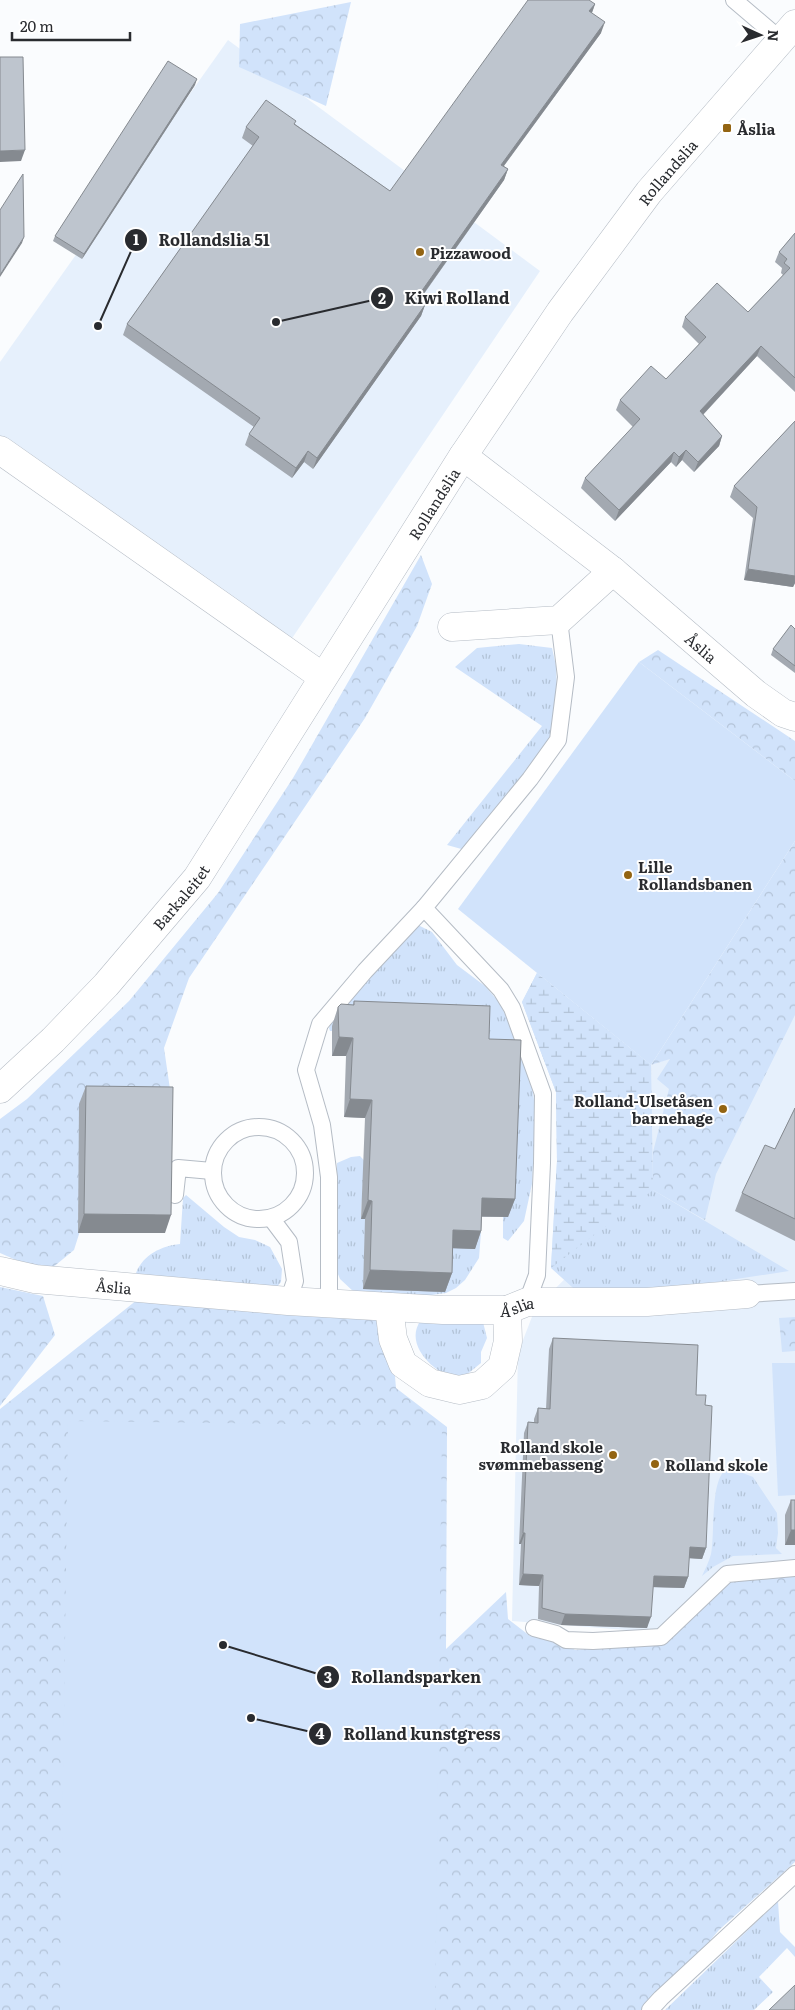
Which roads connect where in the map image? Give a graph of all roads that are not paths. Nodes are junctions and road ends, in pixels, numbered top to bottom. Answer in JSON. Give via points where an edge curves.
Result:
{"nodes":[{"id":1,"x":734,"y":0,"type":"edge"},
{"id":2,"x":788,"y":32,"type":"edge"},
{"id":3,"x":0,"y":450,"type":"edge"},
{"id":4,"x":463,"y":456,"type":"junction"},
{"id":5,"x":613,"y":572,"type":"junction"},
{"id":6,"x":559,"y":620,"type":"junction"},
{"id":7,"x":452,"y":627,"type":"dead end"},
{"id":8,"x":323,"y":677,"type":"junction"},
{"id":9,"x":795,"y":718,"type":"edge"},
{"id":10,"x":424,"y":908,"type":"junction"},
{"id":11,"x":0,"y":1089,"type":"edge"},
{"id":12,"x":326,"y":1155,"type":"junction"},
{"id":13,"x":304,"y":1164,"type":"junction"},
{"id":14,"x":212,"y":1171,"type":"junction"},
{"id":15,"x":175,"y":1195,"type":"dead end"},
{"id":16,"x":271,"y":1218,"type":"junction"},
{"id":17,"x":0,"y":1271,"type":"edge"},
{"id":18,"x":795,"y":1291,"type":"edge"},
{"id":19,"x":747,"y":1294,"type":"joint"},
{"id":20,"x":288,"y":1301,"type":"junction"},
{"id":21,"x":329,"y":1303,"type":"junction"},
{"id":22,"x":517,"y":1306,"type":"junction"},
{"id":23,"x":389,"y":1307,"type":"junction"},
{"id":24,"x":795,"y":1568,"type":"edge"},
{"id":25,"x":534,"y":1628,"type":"dead end"},
{"id":26,"x":795,"y":1874,"type":"edge"},
{"id":27,"x":650,"y":2010,"type":"edge"}],
"edges":[{"from":1,"to":2,"type":"lane"},
{"from":2,"to":4,"type":"street","name":"Rollandslia","via":[[649,192],[560,312]]},
{"from":3,"to":8,"type":"street"},
{"from":4,"to":5,"type":"street","name":"Åslia"},
{"from":4,"to":8,"type":"street","name":"Rollandslia"},
{"from":5,"to":6,"type":"street"},
{"from":5,"to":9,"type":"street","name":"Åslia","via":[[756,694]]},
{"from":6,"to":7,"type":"street"},
{"from":6,"to":10,"type":"lane","via":[[566,677],[558,740]]},
{"from":8,"to":11,"type":"street","name":"Barkaleitet","via":[[197,878],[106,986]]},
{"from":10,"to":12,"type":"lane","via":[[320,1024],[306,1070],[322,1125]]},
{"from":10,"to":22,"type":"lane","via":[[501,990],[512,1008],[543,1094],[537,1275]]},
{"from":12,"to":13,"type":"lane"},
{"from":12,"to":21,"type":"lane","via":[[329,1177]]},
{"from":13,"to":14,"type":"lane","via":[[290,1138],[262,1126],[247,1128],[222,1144]]},
{"from":13,"to":16,"type":"lane","via":[[305,1178],[294,1203]]},
{"from":14,"to":15,"type":"lane","via":[[178,1168]]},
{"from":14,"to":16,"type":"lane","via":[[214,1186],[230,1209],[257,1220]]},
{"from":16,"to":20,"type":"lane","via":[[290,1242],[295,1282]]},
{"from":17,"to":20,"type":"street","name":"Åslia","via":[[35,1279]]},
{"from":18,"to":19,"type":"lane"},
{"from":19,"to":22,"type":"street","name":"Åslia","via":[[647,1302]]},
{"from":20,"to":21,"type":"street","name":"Åslia"},
{"from":21,"to":23,"type":"street","name":"Åslia"},
{"from":22,"to":23,"type":"street","name":"Åslia","via":[[443,1310]]},
{"from":22,"to":23,"type":"street","via":[[502,1368],[482,1385],[459,1390],[430,1383],[403,1364],[393,1340]]},
{"from":24,"to":25,"type":"lane","via":[[727,1574],[661,1637],[566,1640]]},
{"from":26,"to":27,"type":"lane"}]}
